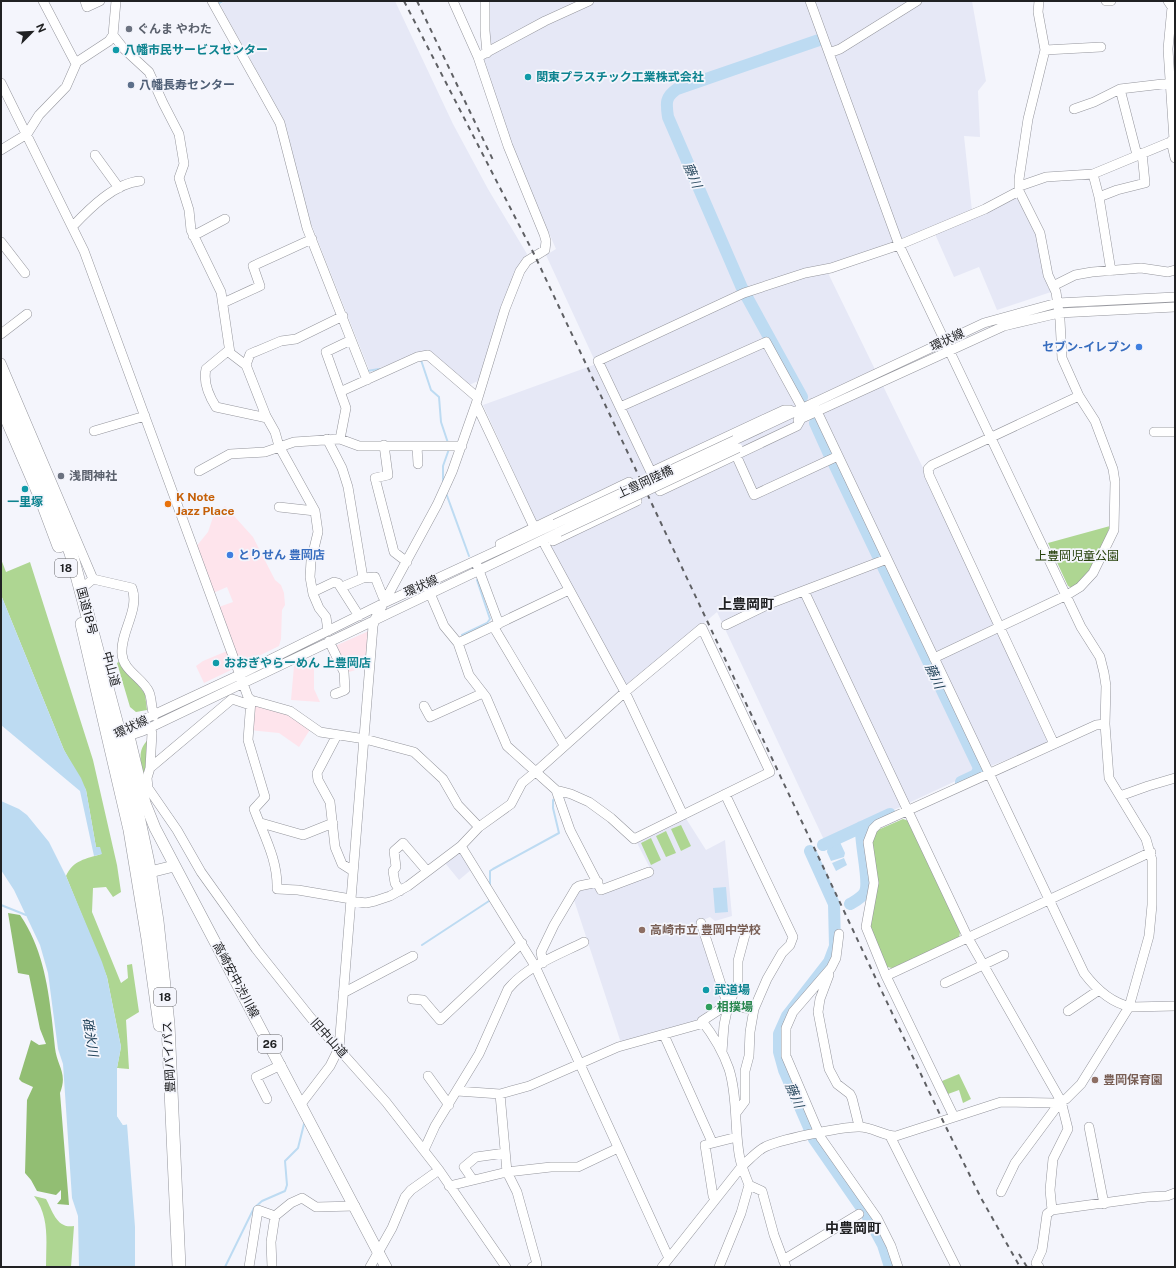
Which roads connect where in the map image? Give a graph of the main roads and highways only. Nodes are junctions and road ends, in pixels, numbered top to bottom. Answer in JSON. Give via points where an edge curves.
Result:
{"nodes":[{"id":1,"x":1,"y":382,"type":"edge"},
{"id":2,"x":1,"y":405,"type":"edge"},
{"id":3,"x":87,"y":583,"type":"joint"},
{"id":4,"x":121,"y":734,"type":"junction"},
{"id":5,"x":174,"y":866,"type":"junction"},
{"id":6,"x":144,"y":873,"type":"junction"},
{"id":7,"x":170,"y":1267,"type":"edge"},
{"id":8,"x":179,"y":1267,"type":"edge"},
{"id":9,"x":386,"y":1267,"type":"edge"}],
"edges":[{"from":1,"to":3,"type":"highway","name":"国道18号","number":"18"},
{"from":2,"to":4,"type":"highway","name":"国道18号","number":"18","via":[[41,498],[62,555],[80,620]]},
{"from":3,"to":4,"type":"highway","name":"中山道","number":"18"},
{"from":4,"to":5,"type":"main road","name":"高崎安中渋川線","number":"26","via":[[155,828]]},
{"from":4,"to":6,"type":"highway","name":"豊岡バイパス","number":"18","via":[[130,830]]},
{"from":5,"to":6,"type":"main road"},
{"from":5,"to":9,"type":"main road","name":"高崎安中渋川線","number":"26"},
{"from":6,"to":7,"type":"highway","name":"豊岡バイパス","number":"18","via":[[160,1025]]},
{"from":6,"to":8,"type":"highway","name":"豊岡バイパス","number":"18","via":[[168,1024]]}]}
